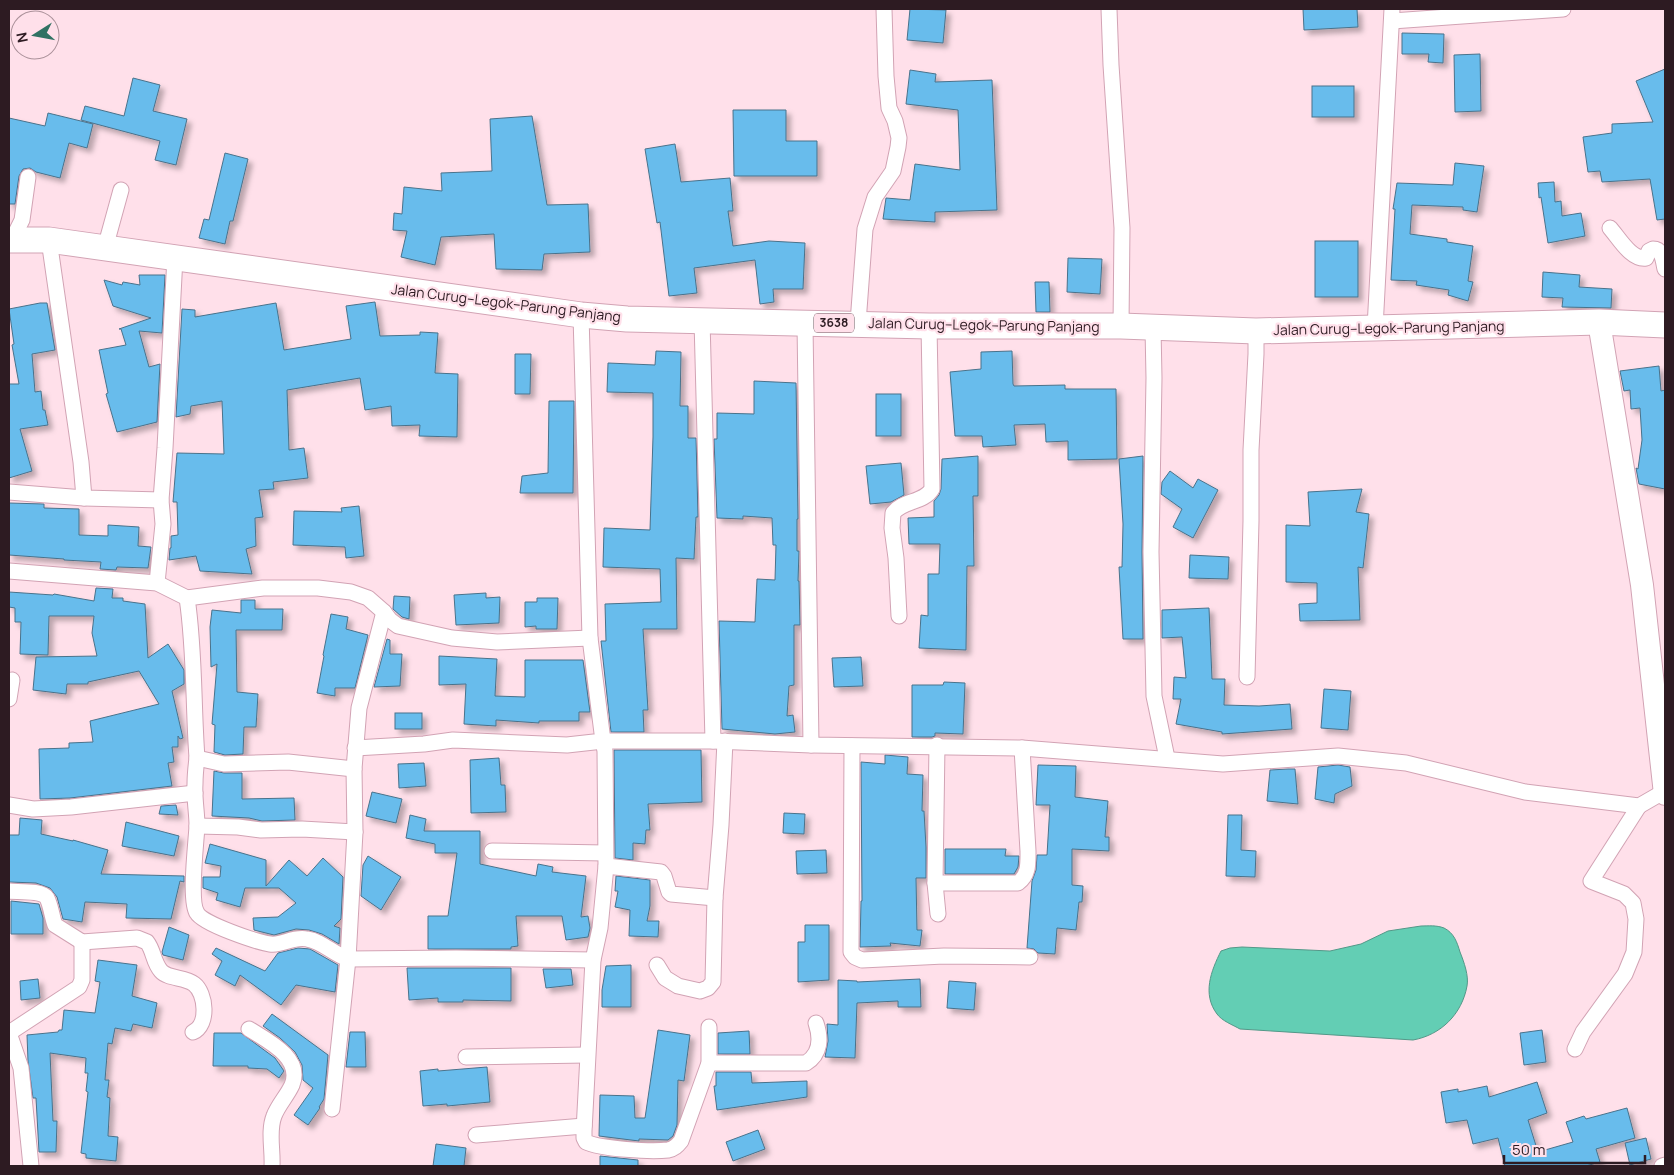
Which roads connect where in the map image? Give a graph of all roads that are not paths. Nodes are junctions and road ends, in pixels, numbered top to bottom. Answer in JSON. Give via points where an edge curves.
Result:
{"nodes":[{"id":1,"x":884,"y":9,"type":"edge"},
{"id":2,"x":1109,"y":9,"type":"edge"},
{"id":3,"x":1563,"y":9,"type":"edge"},
{"id":4,"x":1392,"y":15,"type":"edge"},
{"id":5,"x":28,"y":177,"type":"dead end"},
{"id":6,"x":121,"y":190,"type":"dead end"},
{"id":7,"x":1610,"y":228,"type":"dead end"},
{"id":8,"x":10,"y":240,"type":"edge"},
{"id":9,"x":50,"y":240,"type":"junction"},
{"id":10,"x":105,"y":248,"type":"junction"},
{"id":11,"x":175,"y":257,"type":"junction"},
{"id":12,"x":1665,"y":269,"type":"edge"},
{"id":13,"x":581,"y":315,"type":"junction"},
{"id":14,"x":702,"y":320,"type":"junction"},
{"id":15,"x":1599,"y":322,"type":"junction"},
{"id":16,"x":858,"y":323,"type":"junction"},
{"id":17,"x":805,"y":324,"type":"junction"},
{"id":18,"x":1664,"y":324,"type":"edge"},
{"id":19,"x":929,"y":326,"type":"junction"},
{"id":20,"x":1121,"y":326,"type":"junction"},
{"id":21,"x":1153,"y":328,"type":"junction"},
{"id":22,"x":1375,"y":328,"type":"junction"},
{"id":23,"x":1256,"y":331,"type":"junction"},
{"id":24,"x":9,"y":492,"type":"edge"},
{"id":25,"x":84,"y":498,"type":"junction"},
{"id":26,"x":161,"y":500,"type":"junction"},
{"id":27,"x":9,"y":571,"type":"edge"},
{"id":28,"x":157,"y":583,"type":"junction"},
{"id":29,"x":187,"y":598,"type":"junction"},
{"id":30,"x":384,"y":612,"type":"junction"},
{"id":31,"x":899,"y":616,"type":"dead end"},
{"id":32,"x":590,"y":638,"type":"junction"},
{"id":33,"x":1247,"y":677,"type":"dead end"},
{"id":34,"x":12,"y":680,"type":"dead end"},
{"id":35,"x":9,"y":699,"type":"edge"},
{"id":36,"x":603,"y":741,"type":"junction"},
{"id":37,"x":719,"y":741,"type":"junction"},
{"id":38,"x":812,"y":745,"type":"junction"},
{"id":39,"x":937,"y":745,"type":"junction"},
{"id":40,"x":852,"y":746,"type":"junction"},
{"id":41,"x":356,"y":748,"type":"junction"},
{"id":42,"x":1022,"y":748,"type":"junction"},
{"id":43,"x":198,"y":758,"type":"junction"},
{"id":44,"x":1167,"y":758,"type":"junction"},
{"id":45,"x":354,"y":770,"type":"junction"},
{"id":46,"x":1665,"y":792,"type":"edge"},
{"id":47,"x":195,"y":793,"type":"junction"},
{"id":48,"x":9,"y":805,"type":"edge"},
{"id":49,"x":1639,"y":806,"type":"junction"},
{"id":50,"x":197,"y":826,"type":"junction"},
{"id":51,"x":355,"y":832,"type":"junction"},
{"id":52,"x":492,"y":851,"type":"dead end"},
{"id":53,"x":606,"y":860,"type":"junction"},
{"id":54,"x":935,"y":883,"type":"junction"},
{"id":55,"x":9,"y":891,"type":"edge"},
{"id":56,"x":715,"y":898,"type":"junction"},
{"id":57,"x":938,"y":914,"type":"dead end"},
{"id":58,"x":82,"y":942,"type":"junction"},
{"id":59,"x":1030,"y":957,"type":"dead end"},
{"id":60,"x":348,"y":958,"type":"junction"},
{"id":61,"x":593,"y":960,"type":"junction"},
{"id":62,"x":657,"y":964,"type":"dead end"},
{"id":63,"x":816,"y":1024,"type":"dead end"},
{"id":64,"x":709,"y":1027,"type":"dead end"},
{"id":65,"x":249,"y":1029,"type":"dead end"},
{"id":66,"x":193,"y":1032,"type":"dead end"},
{"id":67,"x":9,"y":1033,"type":"edge"},
{"id":68,"x":1575,"y":1049,"type":"dead end"},
{"id":69,"x":587,"y":1055,"type":"junction"},
{"id":70,"x":466,"y":1057,"type":"dead end"},
{"id":71,"x":709,"y":1063,"type":"junction"},
{"id":72,"x":332,"y":1109,"type":"dead end"},
{"id":73,"x":584,"y":1126,"type":"junction"},
{"id":74,"x":476,"y":1136,"type":"dead end"},
{"id":75,"x":31,"y":1166,"type":"edge"},
{"id":76,"x":272,"y":1166,"type":"edge"}],
"edges":[{"from":1,"to":16,"type":"street","via":[[889,108],[899,138],[892,174],[875,197],[865,229]]},
{"from":2,"to":20,"type":"street","via":[[1122,228]]},
{"from":3,"to":4,"type":"street"},
{"from":4,"to":22,"type":"street"},
{"from":5,"to":8,"type":"street","via":[[22,220]]},
{"from":6,"to":10,"type":"street"},
{"from":7,"to":12,"type":"street","via":[[1638,257],[1646,258],[1649,251],[1658,249]]},
{"from":8,"to":9,"type":"main road","name":"Jalan Curug–Legok–Parung Panjang","number":"3638"},
{"from":9,"to":10,"type":"main road","name":"Jalan Curug–Legok–Parung Panjang","number":"3638"},
{"from":9,"to":25,"type":"street"},
{"from":10,"to":11,"type":"main road","name":"Jalan Curug–Legok–Parung Panjang","number":"3638"},
{"from":11,"to":13,"type":"main road","name":"Jalan Curug–Legok–Parung Panjang","number":"3638"},
{"from":11,"to":26,"type":"street"},
{"from":13,"to":14,"type":"main road","name":"Jalan Curug–Legok–Parung Panjang","number":"3638"},
{"from":13,"to":32,"type":"street"},
{"from":14,"to":17,"type":"main road","name":"Jalan Curug–Legok–Parung Panjang","number":"3638"},
{"from":14,"to":37,"type":"street"},
{"from":15,"to":18,"type":"main road","name":"Jalan Curug–Legok–Parung Panjang","number":"3638"},
{"from":15,"to":22,"type":"main road","name":"Jalan Curug–Legok–Parung Panjang","number":"3638"},
{"from":15,"to":46,"type":"street","via":[[1642,586]]},
{"from":16,"to":17,"type":"main road","name":"Jalan Curug–Legok–Parung Panjang","number":"3638"},
{"from":16,"to":19,"type":"main road","name":"Jalan Curug–Legok–Parung Panjang","number":"3638"},
{"from":17,"to":38,"type":"street"},
{"from":19,"to":20,"type":"main road","name":"Jalan Curug–Legok–Parung Panjang","number":"3638"},
{"from":19,"to":31,"type":"street","via":[[932,489],[929,494],[902,505],[893,513]]},
{"from":20,"to":21,"type":"main road","name":"Jalan Curug–Legok–Parung Panjang","number":"3638"},
{"from":21,"to":23,"type":"main road","name":"Jalan Curug–Legok–Parung Panjang","number":"3638"},
{"from":21,"to":44,"type":"street","via":[[1151,552],[1154,696]]},
{"from":22,"to":23,"type":"main road","name":"Jalan Curug–Legok–Parung Panjang","number":"3638"},
{"from":23,"to":33,"type":"street"},
{"from":24,"to":25,"type":"street"},
{"from":25,"to":26,"type":"street"},
{"from":26,"to":28,"type":"street","via":[[163,524]]},
{"from":27,"to":28,"type":"street"},
{"from":28,"to":29,"type":"street"},
{"from":29,"to":30,"type":"street","via":[[262,588],[318,588],[351,592],[368,598]]},
{"from":29,"to":43,"type":"street","via":[[192,630]]},
{"from":30,"to":32,"type":"street","via":[[398,626],[452,638],[497,642]]},
{"from":30,"to":41,"type":"street","via":[[359,708]]},
{"from":32,"to":36,"type":"street"},
{"from":34,"to":35,"type":"street"},
{"from":36,"to":37,"type":"street"},
{"from":36,"to":41,"type":"street","via":[[567,745],[453,740]]},
{"from":36,"to":53,"type":"street"},
{"from":37,"to":38,"type":"street"},
{"from":37,"to":56,"type":"street","via":[[721,824]]},
{"from":38,"to":40,"type":"street"},
{"from":39,"to":40,"type":"street"},
{"from":39,"to":42,"type":"street"},
{"from":39,"to":54,"type":"street"},
{"from":40,"to":59,"type":"street","via":[[851,952],[855,957],[862,960],[944,956]]},
{"from":41,"to":45,"type":"street"},
{"from":42,"to":44,"type":"street"},
{"from":42,"to":54,"type":"street","via":[[1028,851],[1028,868],[1023,879],[1018,883]]},
{"from":43,"to":45,"type":"street","via":[[224,764],[288,762]]},
{"from":43,"to":47,"type":"street"},
{"from":44,"to":49,"type":"street","via":[[1223,764],[1338,756],[1406,763],[1525,792]]},
{"from":45,"to":51,"type":"street"},
{"from":46,"to":49,"type":"street"},
{"from":47,"to":48,"type":"street","via":[[71,807],[33,809]]},
{"from":47,"to":50,"type":"street"},
{"from":49,"to":68,"type":"street","via":[[1591,881],[1624,894],[1633,902],[1636,919],[1634,952],[1626,974],[1583,1032]]},
{"from":50,"to":51,"type":"street"},
{"from":50,"to":60,"type":"street","via":[[193,873],[198,916],[241,936],[269,944],[308,939]]},
{"from":51,"to":60,"type":"street"},
{"from":52,"to":53,"type":"street"},
{"from":53,"to":56,"type":"street","via":[[661,872],[671,894]]},
{"from":53,"to":61,"type":"street","via":[[600,928]]},
{"from":54,"to":57,"type":"street"},
{"from":55,"to":58,"type":"street","via":[[44,895],[55,925]]},
{"from":56,"to":62,"type":"street","via":[[713,982],[708,988],[700,991],[678,986],[665,978]]},
{"from":58,"to":66,"type":"street","via":[[137,938],[148,942],[162,972],[193,983],[201,991],[201,1022]]},
{"from":58,"to":67,"type":"street","via":[[82,980],[79,987]]},
{"from":60,"to":61,"type":"street"},
{"from":60,"to":72,"type":"street"},
{"from":61,"to":69,"type":"street"},
{"from":63,"to":71,"type":"street","via":[[818,1050],[816,1056],[806,1063]]},
{"from":64,"to":71,"type":"street"},
{"from":65,"to":76,"type":"street","via":[[287,1056],[294,1076],[274,1115]]},
{"from":67,"to":75,"type":"street","via":[[21,1068]]},
{"from":69,"to":70,"type":"street"},
{"from":69,"to":73,"type":"street"},
{"from":71,"to":73,"type":"street","via":[[676,1147],[642,1150],[598,1146],[586,1142]]},
{"from":73,"to":74,"type":"street"}]}
